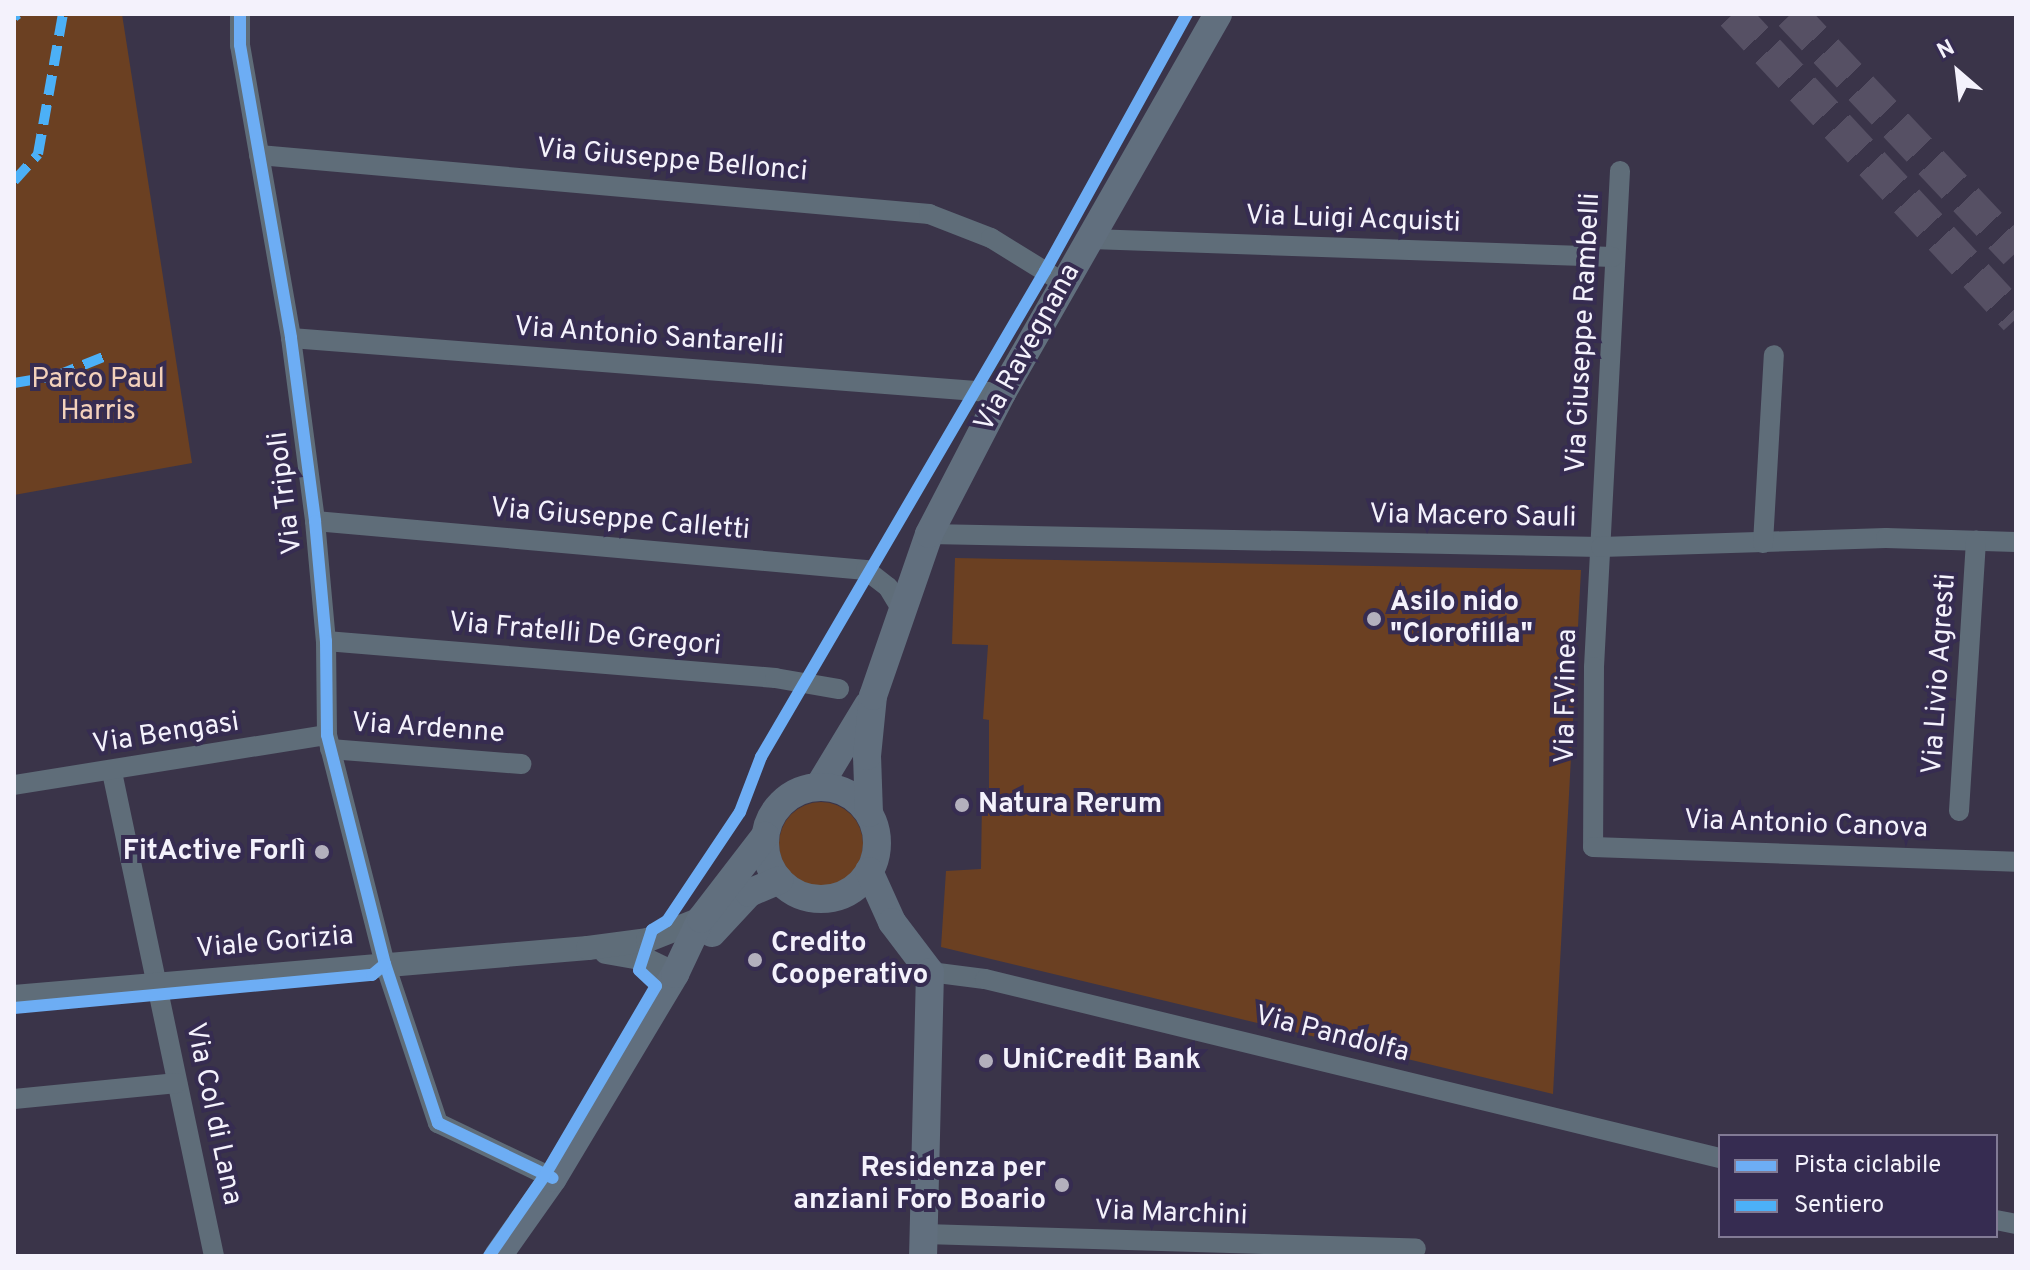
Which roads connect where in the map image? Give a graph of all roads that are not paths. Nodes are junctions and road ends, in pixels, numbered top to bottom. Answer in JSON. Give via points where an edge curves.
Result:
{"nodes":[{"id":1,"x":240,"y":14,"type":"edge"},
{"id":2,"x":1217,"y":15,"type":"edge"},
{"id":3,"x":259,"y":155,"type":"junction"},
{"id":4,"x":1620,"y":171,"type":"dead end"},
{"id":5,"x":1091,"y":239,"type":"junction"},
{"id":6,"x":1613,"y":257,"type":"junction"},
{"id":7,"x":1064,"y":283,"type":"junction"},
{"id":8,"x":291,"y":338,"type":"junction"},
{"id":9,"x":1774,"y":355,"type":"dead end"},
{"id":10,"x":1002,"y":393,"type":"junction"},
{"id":11,"x":315,"y":521,"type":"junction"},
{"id":12,"x":929,"y":534,"type":"junction"},
{"id":13,"x":1976,"y":541,"type":"junction"},
{"id":14,"x":2016,"y":542,"type":"edge"},
{"id":15,"x":1763,"y":543,"type":"junction"},
{"id":16,"x":1601,"y":547,"type":"junction"},
{"id":17,"x":902,"y":610,"type":"junction"},
{"id":18,"x":326,"y":641,"type":"junction"},
{"id":19,"x":839,"y":689,"type":"dead end"},
{"id":20,"x":873,"y":696,"type":"junction"},
{"id":21,"x":329,"y":742,"type":"junction"},
{"id":22,"x":521,"y":764,"type":"dead end"},
{"id":23,"x":112,"y":772,"type":"junction"},
{"id":24,"x":14,"y":785,"type":"edge"},
{"id":25,"x":819,"y":786,"type":"junction"},
{"id":26,"x":1959,"y":811,"type":"dead end"},
{"id":27,"x":869,"y":813,"type":"junction"},
{"id":28,"x":765,"y":836,"type":"junction"},
{"id":29,"x":1593,"y":847,"type":"joint"},
{"id":30,"x":2016,"y":862,"type":"edge"},
{"id":31,"x":869,"y":871,"type":"junction"},
{"id":32,"x":779,"y":880,"type":"junction"},
{"id":33,"x":701,"y":919,"type":"junction"},
{"id":34,"x":588,"y":948,"type":"junction"},
{"id":35,"x":385,"y":964,"type":"junction"},
{"id":36,"x":930,"y":972,"type":"junction"},
{"id":37,"x":675,"y":974,"type":"junction"},
{"id":38,"x":157,"y":983,"type":"junction"},
{"id":39,"x":14,"y":997,"type":"edge"},
{"id":40,"x":177,"y":1083,"type":"junction"},
{"id":41,"x":14,"y":1099,"type":"edge"},
{"id":42,"x":1718,"y":1158,"type":"edge"},
{"id":43,"x":553,"y":1178,"type":"junction"},
{"id":44,"x":924,"y":1245,"type":"edge"},
{"id":45,"x":1416,"y":1249,"type":"dead end"},
{"id":46,"x":214,"y":1256,"type":"edge"},
{"id":47,"x":498,"y":1256,"type":"edge"}],
"edges":[{"from":1,"to":3,"type":"street","name":"Via Tripoli"},
{"from":2,"to":5,"type":"main road","name":"Via Ravegnana"},
{"from":3,"to":7,"type":"street","name":"Via Giuseppe Bellonci","via":[[929,214],[991,238]]},
{"from":3,"to":8,"type":"street","name":"Via Tripoli"},
{"from":4,"to":6,"type":"street","name":"Via Giuseppe Rambelli"},
{"from":5,"to":6,"type":"street","name":"Via Luigi Acquisti"},
{"from":5,"to":7,"type":"main road","name":"Via Ravegnana"},
{"from":6,"to":16,"type":"street","name":"Via Giuseppe Rambelli"},
{"from":7,"to":10,"type":"main road","name":"Via Ravegnana"},
{"from":8,"to":10,"type":"street","name":"Via Antonio Santarelli"},
{"from":8,"to":11,"type":"street","name":"Via Tripoli"},
{"from":9,"to":15,"type":"street"},
{"from":10,"to":12,"type":"main road","name":"Via Ravegnana"},
{"from":11,"to":17,"type":"street","name":"Via Giuseppe Calletti","via":[[866,570],[888,587]]},
{"from":11,"to":18,"type":"street","name":"Via Tripoli"},
{"from":12,"to":16,"type":"street","name":"Via Macero Sauli"},
{"from":12,"to":17,"type":"main road","name":"Via Ravegnana"},
{"from":13,"to":14,"type":"street","name":"Via Macero Sauli"},
{"from":13,"to":15,"type":"street","name":"Via Macero Sauli"},
{"from":13,"to":26,"type":"street","name":"Via Livio Agresti"},
{"from":15,"to":16,"type":"street","name":"Via Macero Sauli"},
{"from":16,"to":29,"type":"street","name":"Via F.Vinea"},
{"from":17,"to":20,"type":"main road","name":"Via Ravegnana"},
{"from":18,"to":19,"type":"street","name":"Via Fratelli De Gregori","via":[[775,678]]},
{"from":18,"to":21,"type":"street","name":"Via Tripoli"},
{"from":20,"to":25,"type":"main road","name":"Via Ravegnana"},
{"from":20,"to":27,"type":"main road","name":"Via Ravegnana"},
{"from":21,"to":22,"type":"street","name":"Via Ardenne"},
{"from":21,"to":23,"type":"street","name":"Via Bengasi"},
{"from":21,"to":35,"type":"street","name":"Via Tripoli"},
{"from":23,"to":24,"type":"street","name":"Via Bengasi"},
{"from":23,"to":38,"type":"street","name":"Via Col di Lana"},
{"from":25,"to":27,"type":"main road","via":[[848,793]]},
{"from":25,"to":28,"type":"main road","via":[[782,801]]},
{"from":27,"to":31,"type":"main road","via":[[877,840]]},
{"from":28,"to":32,"type":"main road","via":[[770,867]]},
{"from":28,"to":33,"type":"main road"},
{"from":29,"to":30,"type":"street","name":"Via Antonio Canova"},
{"from":31,"to":32,"type":"main road","via":[[855,888],[830,898],[802,896]]},
{"from":31,"to":36,"type":"main road","via":[[892,922]]},
{"from":32,"to":37,"type":"main road","via":[[749,893]]},
{"from":33,"to":34,"type":"street","name":"Viale Gorizia","via":[[648,940]]},
{"from":33,"to":37,"type":"main road"},
{"from":34,"to":35,"type":"street","name":"Viale Gorizia"},
{"from":34,"to":37,"type":"street","name":"Viale Gorizia","via":[[644,959]]},
{"from":35,"to":38,"type":"street","name":"Viale Gorizia"},
{"from":35,"to":43,"type":"street","name":"Via Tripoli","via":[[438,1123]]},
{"from":36,"to":42,"type":"street","name":"Via Pandolfa","via":[[985,979]]},
{"from":36,"to":44,"type":"main road"},
{"from":37,"to":43,"type":"main road"},
{"from":38,"to":39,"type":"street","name":"Viale Gorizia"},
{"from":38,"to":40,"type":"street","name":"Via Col di Lana"},
{"from":40,"to":41,"type":"street"},
{"from":40,"to":46,"type":"street","name":"Via Col di Lana"},
{"from":43,"to":47,"type":"main road"},
{"from":44,"to":45,"type":"street","name":"Via Marchini"}]}
